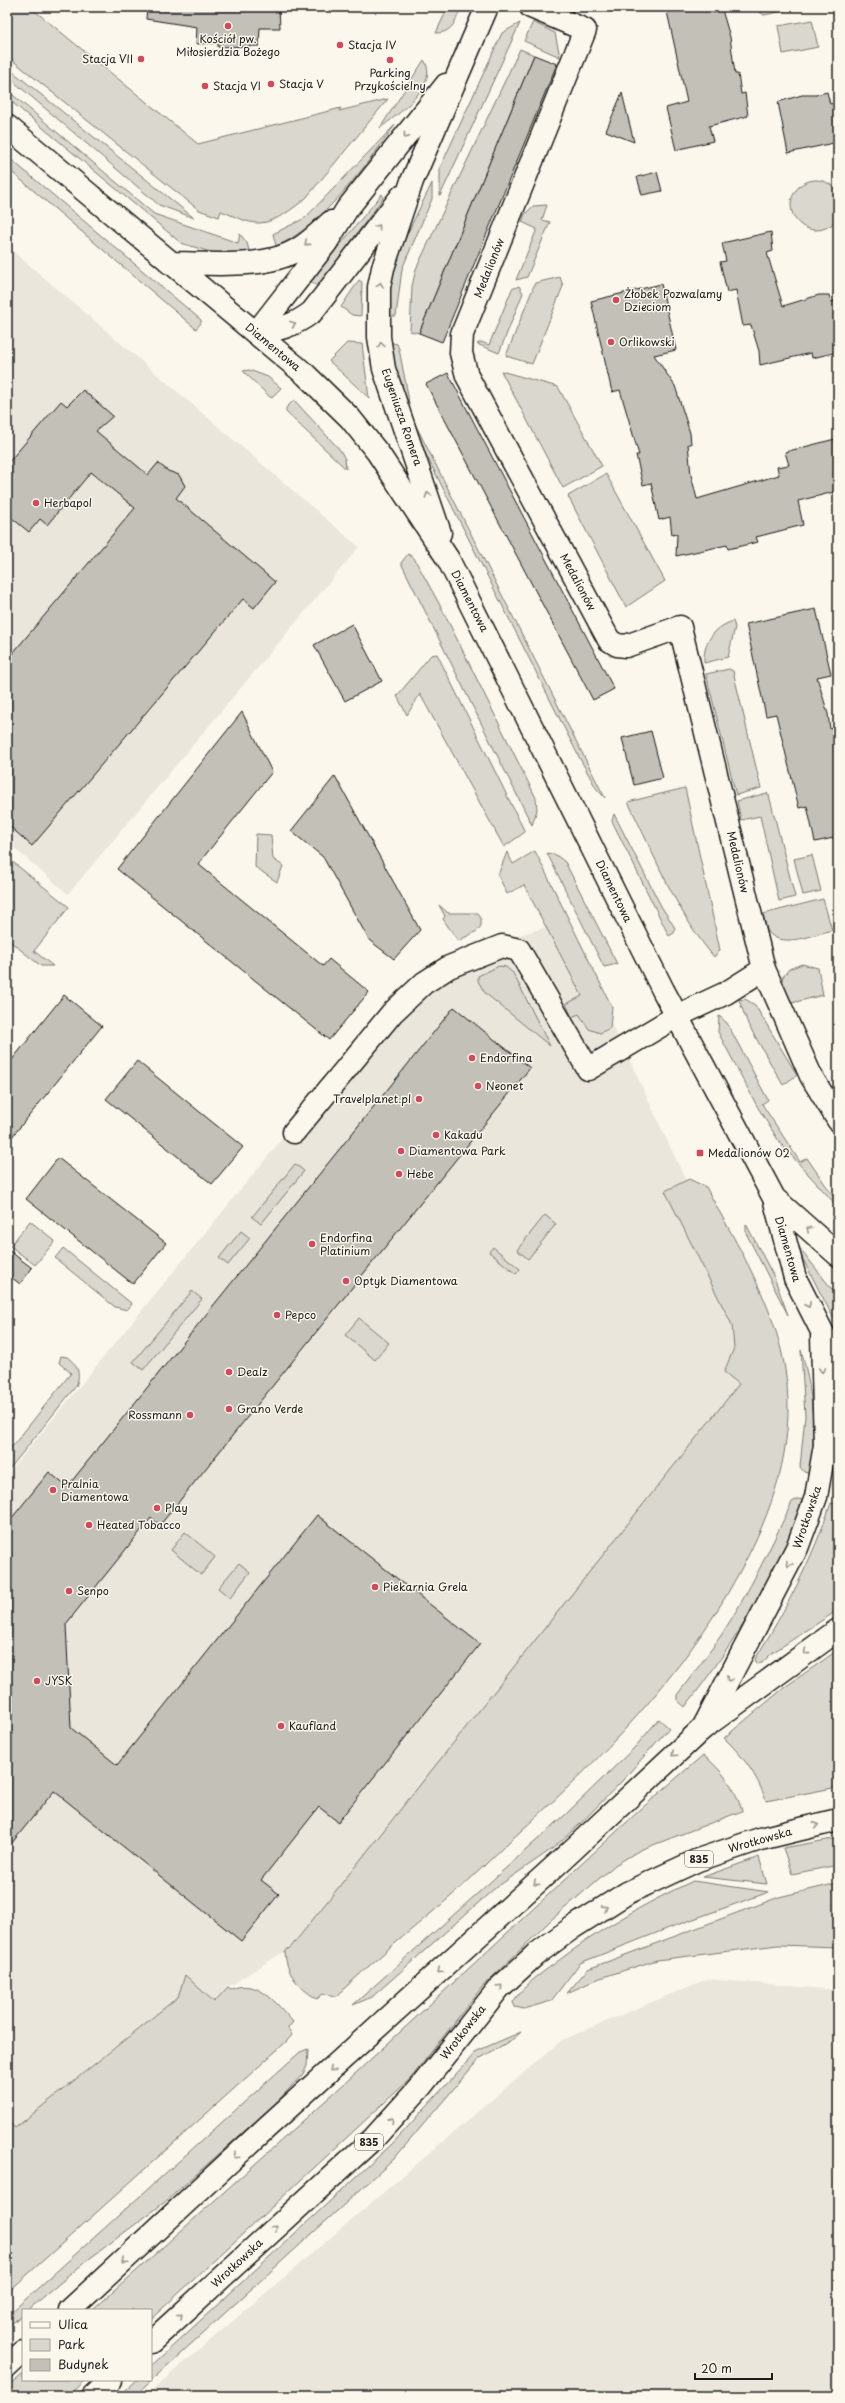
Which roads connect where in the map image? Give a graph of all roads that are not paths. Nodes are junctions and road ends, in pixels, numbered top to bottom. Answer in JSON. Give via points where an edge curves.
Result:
{"nodes":[{"id":1,"x":487,"y":7,"type":"edge"},
{"id":2,"x":531,"y":7,"type":"edge"},
{"id":3,"x":465,"y":61,"type":"junction"},
{"id":4,"x":7,"y":126,"type":"edge"},
{"id":5,"x":412,"y":181,"type":"junction"},
{"id":6,"x":347,"y":209,"type":"junction"},
{"id":7,"x":170,"y":263,"type":"junction"},
{"id":8,"x":256,"y":333,"type":"junction"},
{"id":9,"x":448,"y":559,"type":"junction"},
{"id":10,"x":764,"y":969,"type":"junction"},
{"id":11,"x":677,"y":1016,"type":"junction"},
{"id":12,"x":838,"y":1120,"type":"edge"},
{"id":13,"x":294,"y":1132,"type":"dead end"},
{"id":14,"x":774,"y":1198,"type":"junction"},
{"id":15,"x":838,"y":1255,"type":"edge"},
{"id":16,"x":822,"y":1331,"type":"junction"},
{"id":17,"x":838,"y":1363,"type":"edge"},
{"id":18,"x":838,"y":1630,"type":"edge"},
{"id":19,"x":703,"y":1728,"type":"junction"},
{"id":20,"x":838,"y":1820,"type":"edge"},
{"id":21,"x":71,"y":2309,"type":"edge"},
{"id":22,"x":152,"y":2341,"type":"edge"},
{"id":23,"x":22,"y":2353,"type":"edge"},
{"id":24,"x":7,"y":2367,"type":"edge"},
{"id":25,"x":109,"y":2381,"type":"edge"},
{"id":26,"x":93,"y":2396,"type":"edge"}],
"edges":[{"from":1,"to":3,"type":"street","name":"Eugeniusza Romera"},
{"from":2,"to":10,"type":"street","name":"Medalionów","via":[[585,30],[462,334],[461,353],[467,376],[609,640],[617,645],[626,646],[680,627]]},
{"from":3,"to":5,"type":"street","name":"Eugeniusza Romera"},
{"from":3,"to":6,"type":"street","name":"Eugeniusza Romera","one_way":true},
{"from":4,"to":7,"type":"street","name":"Diamentowa"},
{"from":8,"to":5,"type":"street","name":"Eugeniusza Romera","one_way":true,"via":[[278,330],[298,323],[312,312]]},
{"from":9,"to":5,"type":"street","name":"Eugeniusza Romera","one_way":true,"via":[[425,485],[393,400],[379,337],[379,287],[383,268]]},
{"from":6,"to":7,"type":"street","name":"Eugeniusza Romera","one_way":true,"via":[[299,249],[272,259],[240,263]]},
{"from":6,"to":8,"type":"street","name":"Eugeniusza Romera","via":[[326,243]]},
{"from":7,"to":8,"type":"street","name":"Diamentowa"},
{"from":8,"to":9,"type":"street","name":"Diamentowa","via":[[306,375],[350,418],[378,453]]},
{"from":9,"to":11,"type":"street","name":"Diamentowa"},
{"from":10,"to":11,"type":"street","via":[[726,993]]},
{"from":10,"to":12,"type":"street","name":"Medalionów","via":[[808,1070]]},
{"from":11,"to":13,"type":"street","via":[[588,1069],[519,950],[502,946],[450,967],[424,983],[392,1013]]},
{"from":11,"to":14,"type":"street","name":"Diamentowa"},
{"from":15,"to":14,"type":"street","name":"Diamentowa","one_way":true},
{"from":14,"to":16,"type":"street","name":"Diamentowa","one_way":true,"via":[[795,1278]]},
{"from":16,"to":17,"type":"street","name":"Diamentowa"},
{"from":16,"to":19,"type":"street","name":"Wrotkowska","one_way":true,"via":[[825,1445],[816,1497],[797,1548]]},
{"from":18,"to":19,"type":"street","name":"Wrotkowska","one_way":true},
{"from":19,"to":21,"type":"street","name":"Wrotkowska","one_way":true},
{"from":22,"to":20,"type":"street","name":"Wrotkowska","number":"835","one_way":true,"via":[[374,2138],[422,2085],[499,1988],[535,1955],[572,1928],[627,1894],[685,1865],[760,1839]]},
{"from":23,"to":24,"type":"street"},
{"from":25,"to":26,"type":"street"}]}
